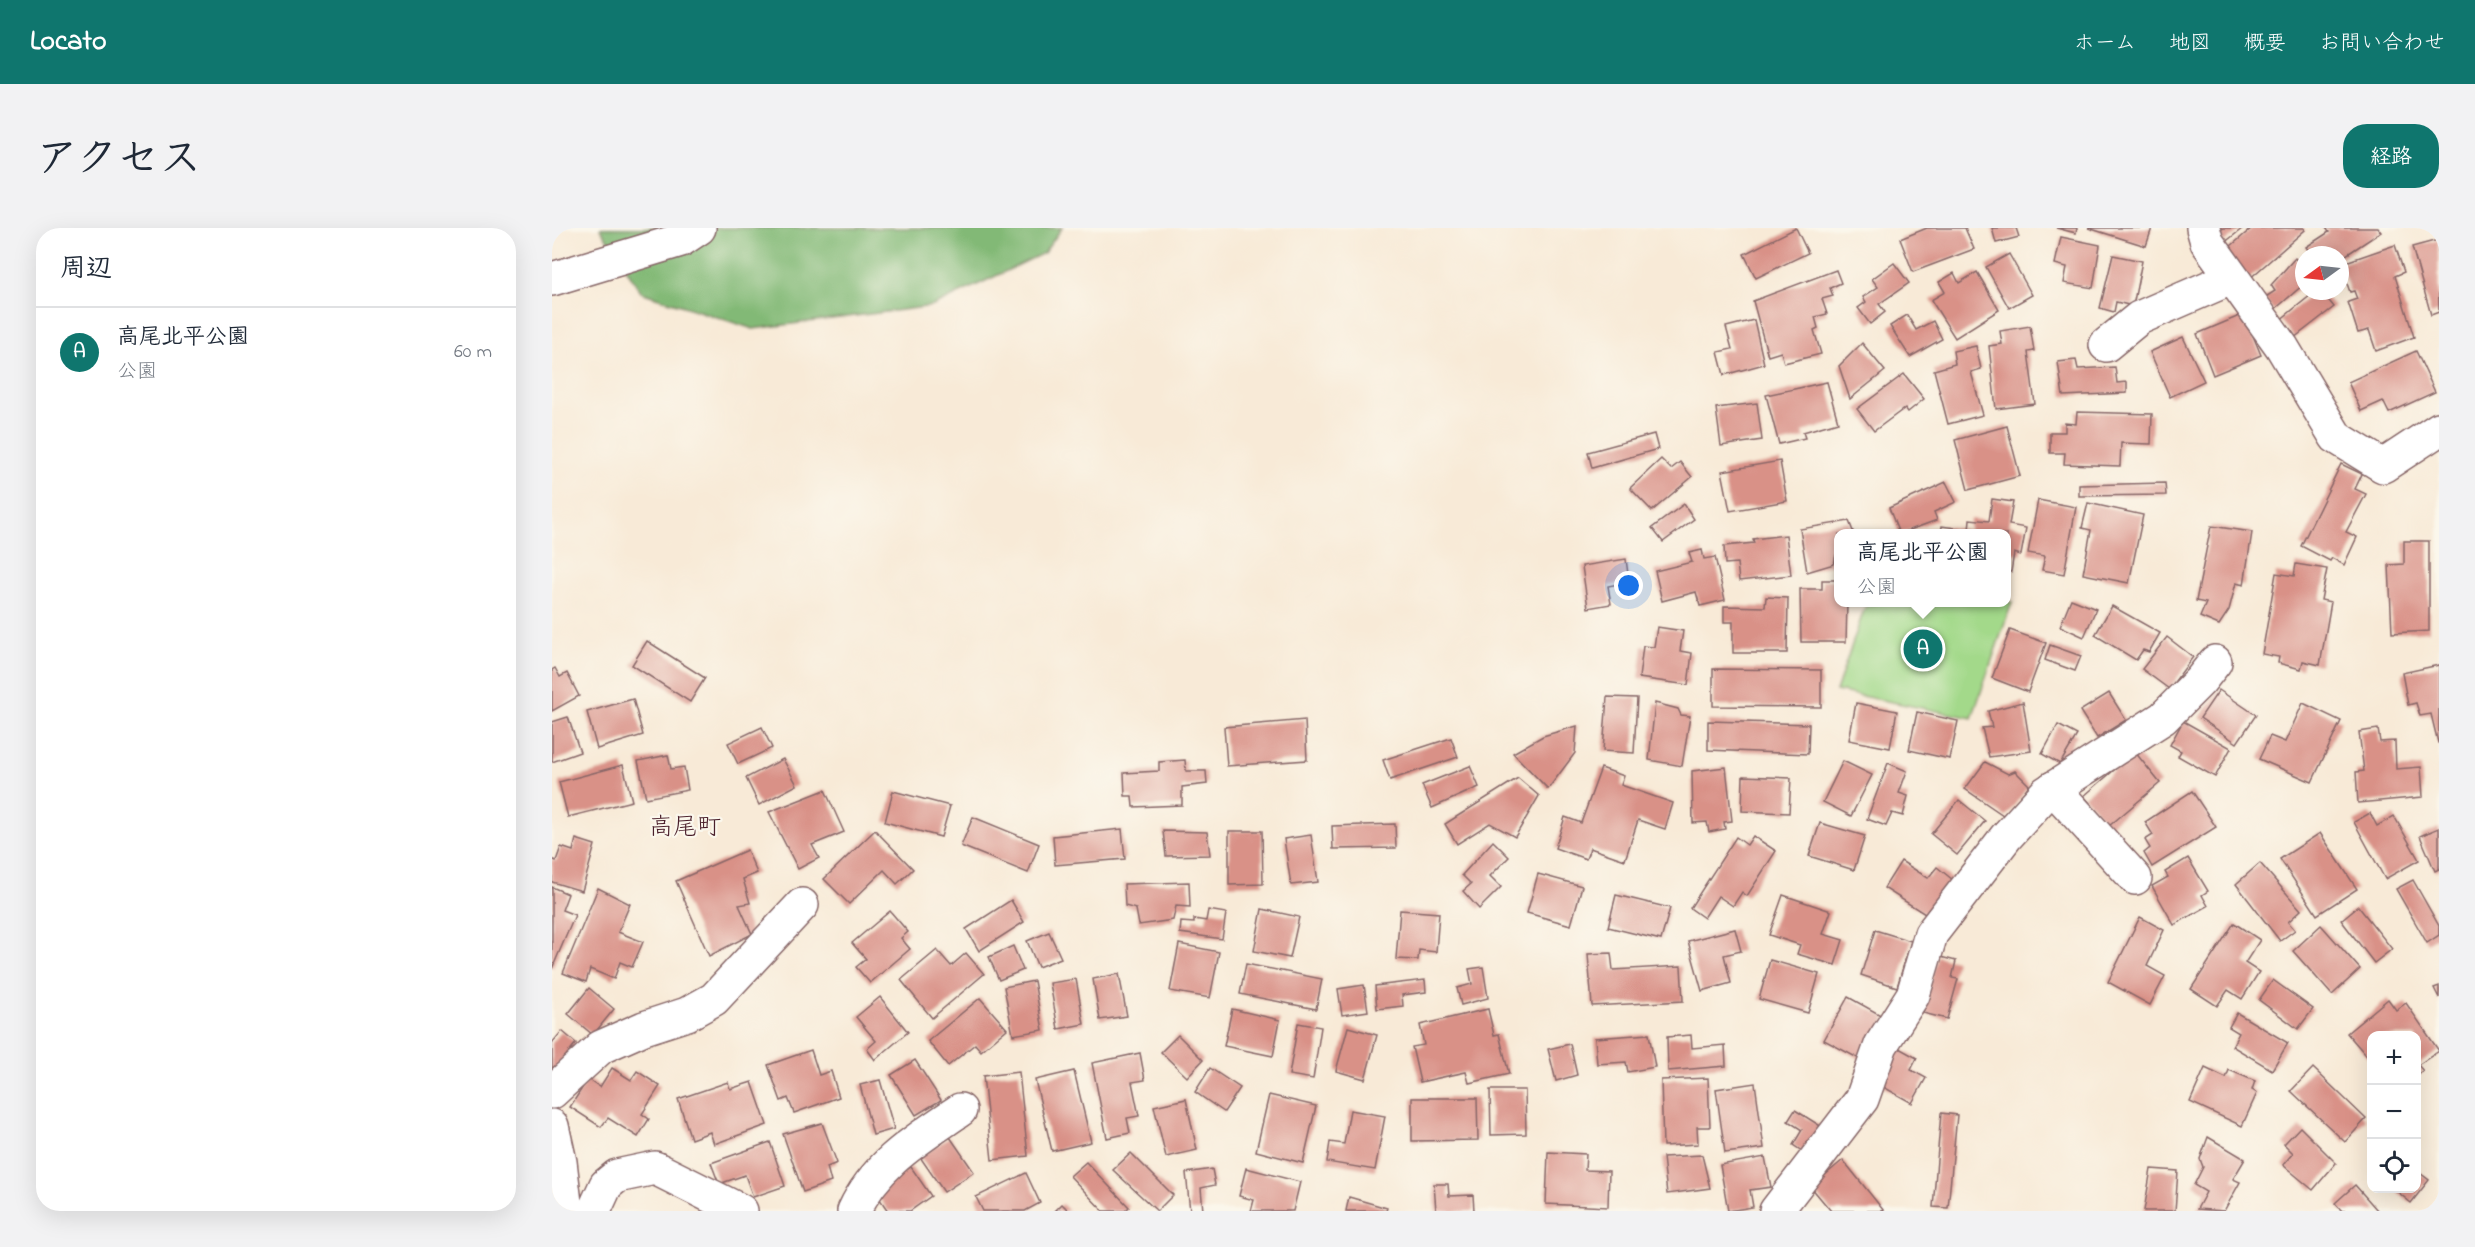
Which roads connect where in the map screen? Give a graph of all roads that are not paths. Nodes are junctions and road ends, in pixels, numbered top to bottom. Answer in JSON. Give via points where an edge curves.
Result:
{"nodes":[{"id":1,"x":699,"y":228,"type":"edge"},
{"id":2,"x":2203,"y":228,"type":"edge"},
{"id":3,"x":2231,"y":278,"type":"junction"},
{"id":4,"x":552,"y":279,"type":"edge"},
{"id":5,"x":2106,"y":345,"type":"dead end"},
{"id":6,"x":2439,"y":429,"type":"edge"},
{"id":7,"x":2215,"y":662,"type":"dead end"},
{"id":8,"x":2053,"y":788,"type":"junction"},
{"id":9,"x":2135,"y":878,"type":"dead end"},
{"id":10,"x":802,"y":905,"type":"dead end"},
{"id":11,"x":552,"y":1092,"type":"edge"},
{"id":12,"x":960,"y":1110,"type":"dead end"},
{"id":13,"x":552,"y":1126,"type":"edge"},
{"id":14,"x":566,"y":1211,"type":"edge"},
{"id":15,"x":594,"y":1211,"type":"edge"},
{"id":16,"x":741,"y":1211,"type":"edge"},
{"id":17,"x":854,"y":1211,"type":"edge"},
{"id":18,"x":1776,"y":1211,"type":"edge"}],
"edges":[{"from":1,"to":4,"type":"street","via":[[681,240]]},
{"from":2,"to":3,"type":"street","via":[[2207,242]]},
{"from":3,"to":5,"type":"street","via":[[2139,318]]},
{"from":3,"to":6,"type":"street","via":[[2282,347],[2336,437],[2383,466]]},
{"from":7,"to":8,"type":"street","via":[[2163,718]]},
{"from":8,"to":9,"type":"street"},
{"from":8,"to":18,"type":"street","via":[[2006,837],[1931,934],[1913,995],[1881,1045],[1862,1099]]},
{"from":10,"to":11,"type":"street","via":[[714,999],[687,1014],[601,1047]]},
{"from":12,"to":17,"type":"street","via":[[896,1153],[863,1192]]},
{"from":13,"to":14,"type":"street"},
{"from":15,"to":16,"type":"street","via":[[606,1185],[617,1176],[655,1168]]}]}
